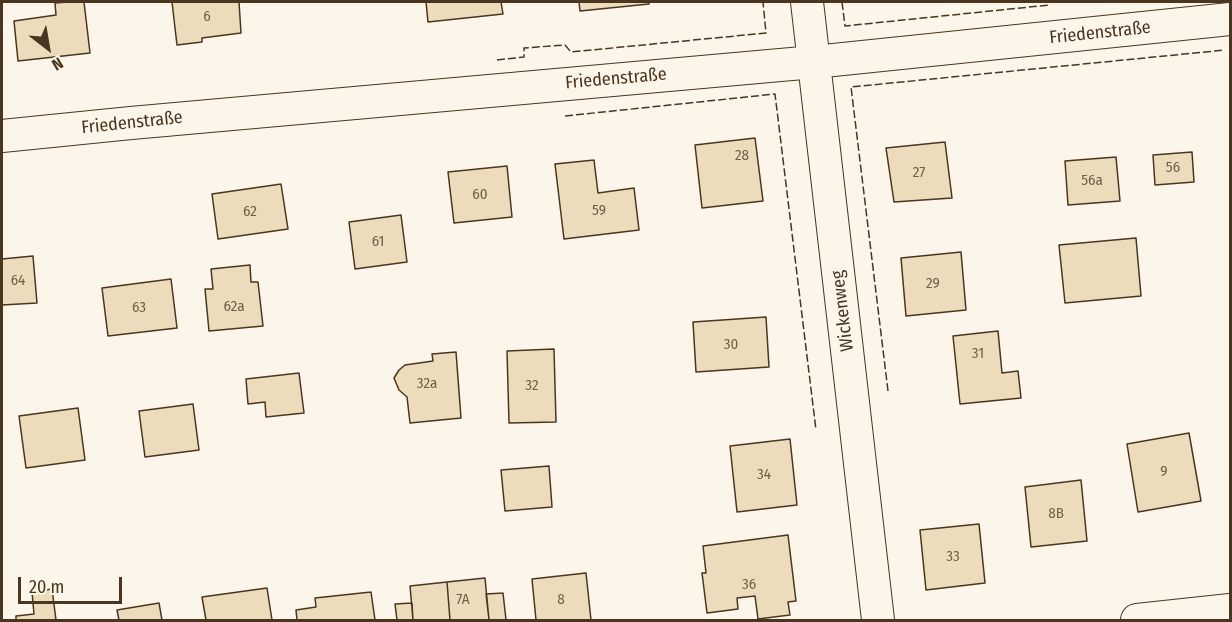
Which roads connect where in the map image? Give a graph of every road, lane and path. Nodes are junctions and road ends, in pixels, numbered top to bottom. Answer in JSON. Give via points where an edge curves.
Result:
{"nodes":[{"id":1,"x":807,"y":2,"type":"edge"},
{"id":2,"x":1230,"y":19,"type":"edge"},
{"id":3,"x":814,"y":62,"type":"junction"},
{"id":4,"x":2,"y":136,"type":"edge"},
{"id":5,"x":1230,"y":610,"type":"edge"},
{"id":6,"x":878,"y":621,"type":"edge"},
{"id":7,"x":1137,"y":621,"type":"edge"}],
"edges":[{"from":1,"to":3,"type":"street","name":"Wickenweg"},
{"from":2,"to":3,"type":"street","name":"Friedenstraße"},
{"from":3,"to":4,"type":"street","name":"Friedenstraße"},
{"from":3,"to":6,"type":"street","name":"Wickenweg"},
{"from":5,"to":7,"type":"street"}]}
